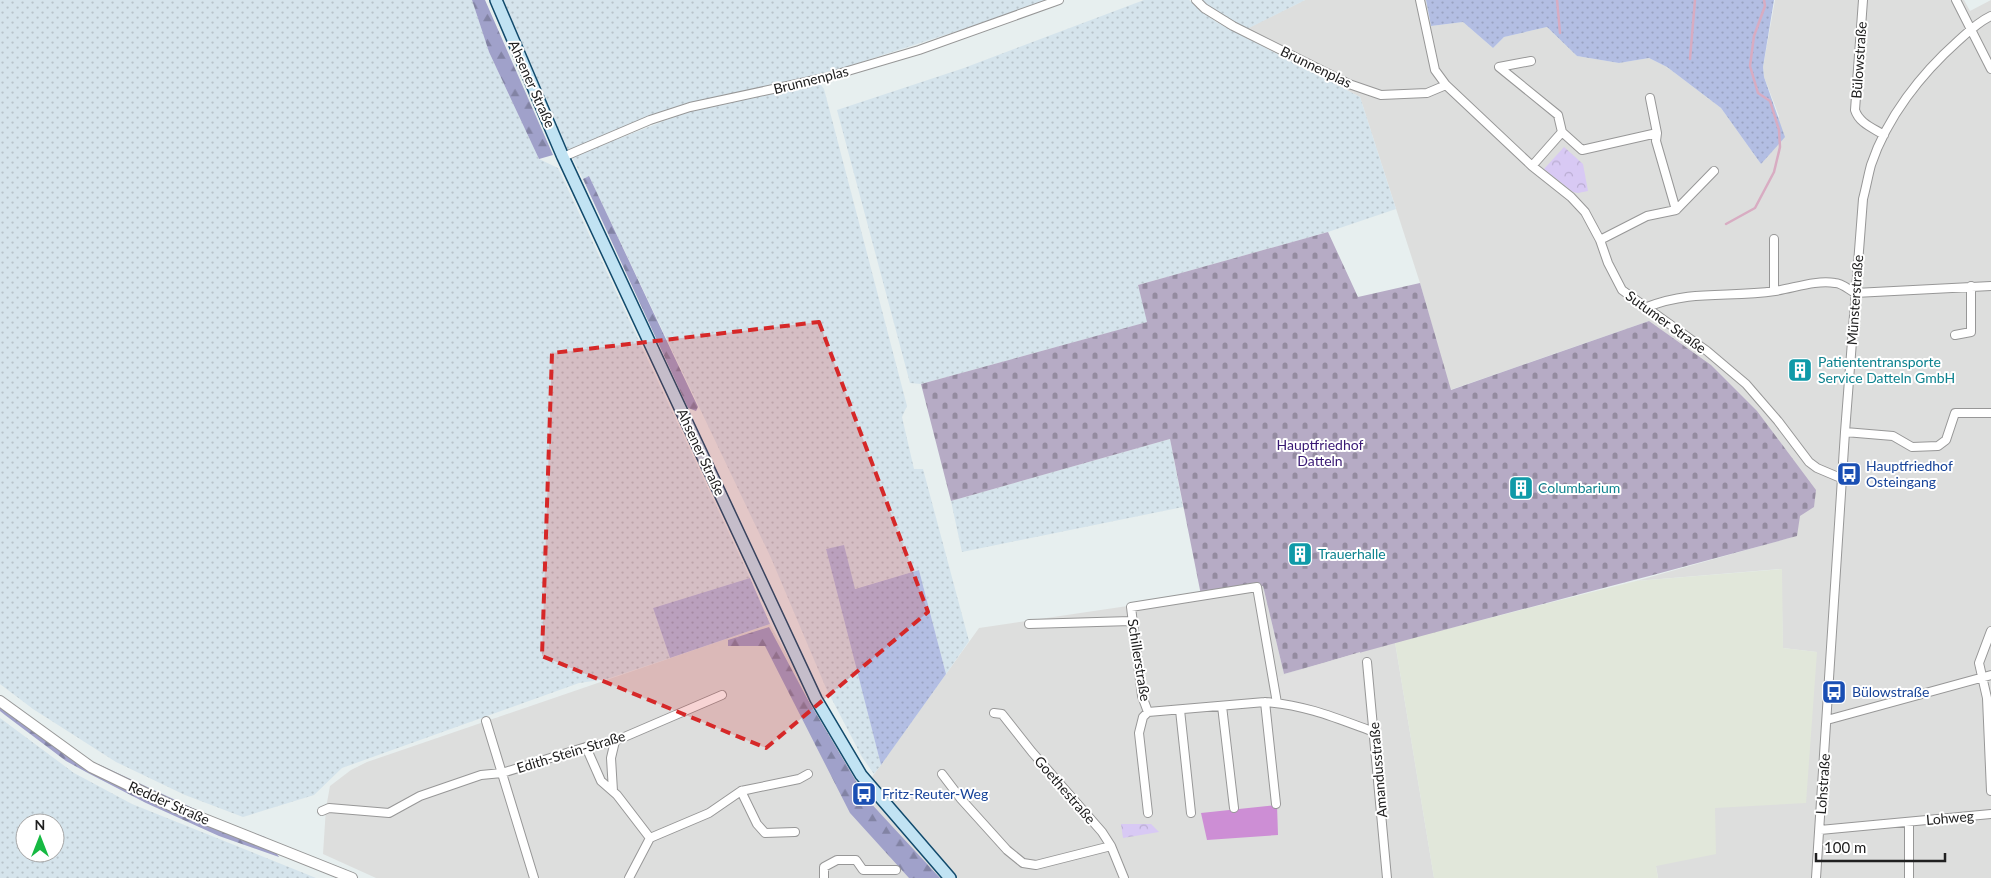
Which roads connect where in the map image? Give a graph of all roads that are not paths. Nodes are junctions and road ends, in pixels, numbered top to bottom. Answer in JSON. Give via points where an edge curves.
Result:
{"nodes":[{"id":1,"x":496,"y":0,"type":"edge"},
{"id":2,"x":1059,"y":0,"type":"edge"},
{"id":3,"x":1196,"y":0,"type":"edge"},
{"id":4,"x":1420,"y":0,"type":"edge"},
{"id":5,"x":1863,"y":0,"type":"edge"},
{"id":6,"x":1956,"y":0,"type":"edge"},
{"id":7,"x":1991,"y":16,"type":"edge"},
{"id":8,"x":1971,"y":29,"type":"junction"},
{"id":9,"x":1531,"y":61,"type":"dead end"},
{"id":10,"x":1991,"y":69,"type":"edge"},
{"id":11,"x":1446,"y":85,"type":"junction"},
{"id":12,"x":1650,"y":98,"type":"dead end"},
{"id":13,"x":1562,"y":132,"type":"junction"},
{"id":14,"x":1658,"y":133,"type":"junction"},
{"id":15,"x":1884,"y":135,"type":"junction"},
{"id":16,"x":563,"y":157,"type":"junction"},
{"id":17,"x":1532,"y":166,"type":"junction"},
{"id":18,"x":1714,"y":171,"type":"dead end"},
{"id":19,"x":1676,"y":210,"type":"junction"},
{"id":20,"x":1600,"y":240,"type":"junction"},
{"id":21,"x":1774,"y":240,"type":"dead end"},
{"id":22,"x":1971,"y":286,"type":"junction"},
{"id":23,"x":1991,"y":286,"type":"edge"},
{"id":24,"x":1774,"y":291,"type":"junction"},
{"id":25,"x":1855,"y":293,"type":"junction"},
{"id":26,"x":1647,"y":307,"type":"junction"},
{"id":27,"x":1955,"y":335,"type":"dead end"},
{"id":28,"x":1991,"y":413,"type":"edge"},
{"id":29,"x":1845,"y":432,"type":"junction"},
{"id":30,"x":1843,"y":479,"type":"junction"},
{"id":31,"x":1131,"y":621,"type":"junction"},
{"id":32,"x":1029,"y":624,"type":"dead end"},
{"id":33,"x":1991,"y":631,"type":"edge"},
{"id":34,"x":1367,"y":662,"type":"dead end"},
{"id":35,"x":1991,"y":675,"type":"edge"},
{"id":36,"x":1982,"y":677,"type":"junction"},
{"id":37,"x":722,"y":695,"type":"dead end"},
{"id":38,"x":0,"y":701,"type":"edge"},
{"id":39,"x":1265,"y":702,"type":"junction"},
{"id":40,"x":1277,"y":703,"type":"junction"},
{"id":41,"x":1222,"y":706,"type":"junction"},
{"id":42,"x":1180,"y":710,"type":"junction"},
{"id":43,"x":1148,"y":712,"type":"junction"},
{"id":44,"x":994,"y":713,"type":"dead end"},
{"id":45,"x":1827,"y":720,"type":"junction"},
{"id":46,"x":486,"y":721,"type":"dead end"},
{"id":47,"x":1374,"y":732,"type":"junction"},
{"id":48,"x":615,"y":741,"type":"junction"},
{"id":49,"x":586,"y":747,"type":"junction"},
{"id":50,"x":502,"y":773,"type":"junction"},
{"id":51,"x":808,"y":774,"type":"dead end"},
{"id":52,"x":942,"y":774,"type":"dead end"},
{"id":53,"x":1991,"y":790,"type":"edge"},
{"id":54,"x":613,"y":791,"type":"junction"},
{"id":55,"x":741,"y":791,"type":"junction"},
{"id":56,"x":1276,"y":804,"type":"dead end"},
{"id":57,"x":1234,"y":808,"type":"dead end"},
{"id":58,"x":322,"y":811,"type":"dead end"},
{"id":59,"x":1148,"y":813,"type":"dead end"},
{"id":60,"x":1191,"y":813,"type":"dead end"},
{"id":61,"x":1991,"y":814,"type":"edge"},
{"id":62,"x":1909,"y":822,"type":"junction"},
{"id":63,"x":1820,"y":830,"type":"junction"},
{"id":64,"x":795,"y":832,"type":"dead end"},
{"id":65,"x":650,"y":838,"type":"junction"},
{"id":66,"x":1110,"y":846,"type":"junction"},
{"id":67,"x":896,"y":870,"type":"dead end"},
{"id":68,"x":352,"y":878,"type":"edge"},
{"id":69,"x":534,"y":878,"type":"edge"},
{"id":70,"x":629,"y":878,"type":"edge"},
{"id":71,"x":824,"y":878,"type":"edge"},
{"id":72,"x":950,"y":878,"type":"edge"},
{"id":73,"x":1124,"y":878,"type":"edge"},
{"id":74,"x":1387,"y":878,"type":"edge"},
{"id":75,"x":1816,"y":878,"type":"edge"},
{"id":76,"x":1909,"y":878,"type":"edge"}],
"edges":[{"from":1,"to":16,"type":"main road","name":"Ahsener Straße"},
{"from":2,"to":16,"type":"street","name":"Brunnenplas","via":[[919,50],[824,78],[690,107],[650,120]]},
{"from":3,"to":11,"type":"street","name":"Brunnenplas","via":[[1233,26],[1349,84],[1381,95],[1427,94]]},
{"from":4,"to":11,"type":"street","name":"Sutumer Straße","via":[[1435,70]]},
{"from":5,"to":15,"type":"street","name":"Bülowstraße","via":[[1855,110],[1864,123]]},
{"from":6,"to":8,"type":"street"},
{"from":7,"to":8,"type":"street","name":"Münsterstraße"},
{"from":8,"to":10,"type":"street"},
{"from":8,"to":15,"type":"street","name":"Münsterstraße","via":[[1917,84]]},
{"from":9,"to":13,"type":"street","via":[[1499,67],[1558,115]]},
{"from":11,"to":17,"type":"street","name":"Sutumer Straße"},
{"from":12,"to":14,"type":"street"},
{"from":13,"to":14,"type":"street","via":[[1582,150]]},
{"from":13,"to":17,"type":"street"},
{"from":14,"to":19,"type":"street","via":[[1656,141]]},
{"from":15,"to":25,"type":"street","name":"Münsterstraße","via":[[1871,165],[1863,199]]},
{"from":16,"to":72,"type":"main road","name":"Ahsener Straße","via":[[816,699],[853,764]]},
{"from":17,"to":20,"type":"street","name":"Sutumer Straße","via":[[1585,212]]},
{"from":18,"to":19,"type":"street"},
{"from":19,"to":20,"type":"street","via":[[1646,216]]},
{"from":20,"to":26,"type":"street","name":"Sutumer Straße","via":[[1622,290]]},
{"from":21,"to":24,"type":"street"},
{"from":22,"to":23,"type":"street"},
{"from":22,"to":25,"type":"street"},
{"from":22,"to":27,"type":"street","via":[[1971,332]]},
{"from":24,"to":25,"type":"street","via":[[1836,282]]},
{"from":24,"to":26,"type":"street","via":[[1693,295]]},
{"from":25,"to":29,"type":"street","name":"Münsterstraße"},
{"from":26,"to":30,"type":"street","name":"Sutumer Straße","via":[[1746,384],[1809,462]]},
{"from":28,"to":29,"type":"street","via":[[1955,413],[1946,440],[1938,446],[1912,447],[1893,436]]},
{"from":29,"to":30,"type":"street","name":"Münsterstraße"},
{"from":30,"to":45,"type":"street","name":"Münsterstraße"},
{"from":31,"to":32,"type":"street"},
{"from":31,"to":40,"type":"street","name":"Schillerstraße","via":[[1131,607],[1257,587]]},
{"from":31,"to":43,"type":"street","name":"Schillerstraße","via":[[1142,696]]},
{"from":33,"to":36,"type":"street","via":[[1979,663]]},
{"from":34,"to":47,"type":"street","name":"Amandusstraße"},
{"from":35,"to":36,"type":"street"},
{"from":36,"to":45,"type":"street"},
{"from":36,"to":53,"type":"street","via":[[1987,698]]},
{"from":37,"to":48,"type":"street","name":"Edith-Stein-Straße"},
{"from":38,"to":68,"type":"street","name":"Redder Straße","via":[[91,767],[174,807]]},
{"from":39,"to":40,"type":"street","name":"Schillerstraße"},
{"from":39,"to":41,"type":"street","name":"Schillerstraße"},
{"from":39,"to":56,"type":"street"},
{"from":40,"to":47,"type":"street","name":"Schillerstraße","via":[[1312,709]]},
{"from":41,"to":42,"type":"street","name":"Schillerstraße"},
{"from":41,"to":57,"type":"street"},
{"from":42,"to":43,"type":"street","name":"Schillerstraße"},
{"from":42,"to":60,"type":"street"},
{"from":43,"to":59,"type":"street","name":"Schillerstraße","via":[[1143,717],[1139,733]]},
{"from":44,"to":66,"type":"street","name":"Goethestraße","via":[[1002,714],[1102,832]]},
{"from":45,"to":63,"type":"street","name":"Lohstraße"},
{"from":46,"to":50,"type":"street","name":"Edith-Stein-Straße"},
{"from":47,"to":74,"type":"street","name":"Amandusstraße"},
{"from":48,"to":49,"type":"street","name":"Edith-Stein-Straße"},
{"from":48,"to":54,"type":"street","via":[[611,758]]},
{"from":49,"to":50,"type":"street","name":"Edith-Stein-Straße"},
{"from":49,"to":54,"type":"street","via":[[602,781]]},
{"from":50,"to":58,"type":"street","name":"Edith-Stein-Straße","via":[[481,775],[420,796],[389,813],[329,808]]},
{"from":50,"to":69,"type":"street","name":"Edith-Stein-Straße"},
{"from":51,"to":55,"type":"street","via":[[799,779]]},
{"from":52,"to":66,"type":"street","via":[[1007,850],[1023,863],[1036,865]]},
{"from":54,"to":65,"type":"street"},
{"from":55,"to":64,"type":"street","via":[[765,833]]},
{"from":55,"to":65,"type":"street","via":[[708,813]]},
{"from":61,"to":62,"type":"street","name":"Lohweg"},
{"from":62,"to":63,"type":"street","name":"Lohweg"},
{"from":62,"to":76,"type":"street","name":"Lohweg"},
{"from":63,"to":75,"type":"street","name":"Lohstraße"},
{"from":65,"to":70,"type":"street"},
{"from":66,"to":73,"type":"street","name":"Goethestraße"},
{"from":67,"to":71,"type":"street","via":[[863,870],[856,860],[837,860],[824,867]]}]}
